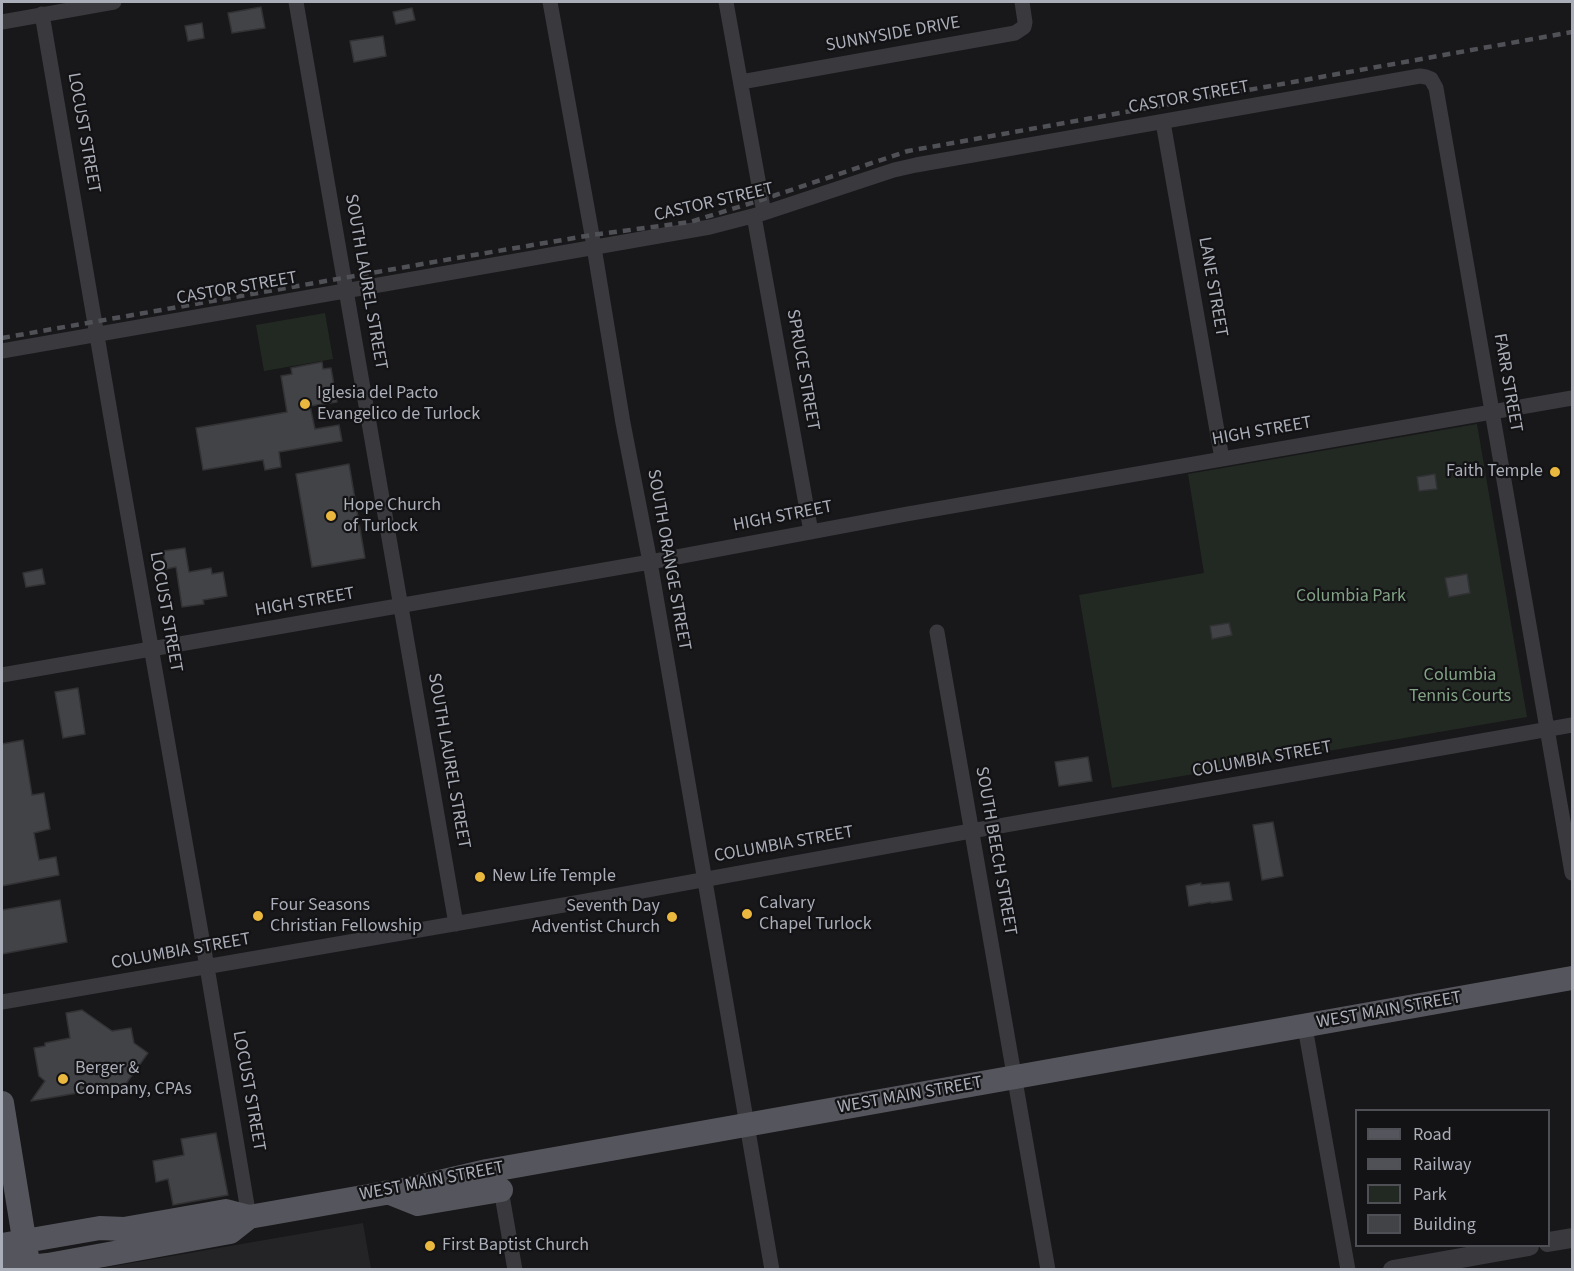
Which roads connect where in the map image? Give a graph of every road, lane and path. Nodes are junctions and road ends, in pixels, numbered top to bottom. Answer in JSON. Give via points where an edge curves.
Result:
{"nodes":[{"id":1,"x":114,"y":2,"type":"edge"},
{"id":2,"x":296,"y":2,"type":"edge"},
{"id":3,"x":550,"y":2,"type":"edge"},
{"id":4,"x":726,"y":2,"type":"edge"},
{"id":5,"x":1022,"y":2,"type":"edge"},
{"id":6,"x":42,"y":14,"type":"junction"},
{"id":7,"x":2,"y":21,"type":"edge"},
{"id":8,"x":1431,"y":79,"type":"joint"},
{"id":9,"x":741,"y":82,"type":"junction"},
{"id":10,"x":1163,"y":122,"type":"junction"},
{"id":11,"x":759,"y":215,"type":"junction"},
{"id":12,"x":594,"y":247,"type":"junction"},
{"id":13,"x":346,"y":290,"type":"junction"},
{"id":14,"x":97,"y":334,"type":"junction"},
{"id":15,"x":2,"y":351,"type":"edge"},
{"id":16,"x":1572,"y":398,"type":"edge"},
{"id":17,"x":1492,"y":412,"type":"junction"},
{"id":18,"x":1222,"y":459,"type":"junction"},
{"id":19,"x":811,"y":532,"type":"junction"},
{"id":20,"x":650,"y":562,"type":"junction"},
{"id":21,"x":401,"y":605,"type":"junction"},
{"id":22,"x":937,"y":632,"type":"dead end"},
{"id":23,"x":152,"y":650,"type":"junction"},
{"id":24,"x":2,"y":675,"type":"edge"},
{"id":25,"x":1572,"y":725,"type":"edge"},
{"id":26,"x":1548,"y":730,"type":"junction"},
{"id":27,"x":972,"y":831,"type":"junction"},
{"id":28,"x":1572,"y":873,"type":"edge"},
{"id":29,"x":704,"y":880,"type":"junction"},
{"id":30,"x":456,"y":924,"type":"junction"},
{"id":31,"x":207,"y":967,"type":"junction"},
{"id":32,"x":1572,"y":978,"type":"edge"},
{"id":33,"x":2,"y":1002,"type":"edge"},
{"id":34,"x":1305,"y":1026,"type":"junction"},
{"id":35,"x":1015,"y":1077,"type":"junction"},
{"id":36,"x":2,"y":1103,"type":"edge"},
{"id":37,"x":746,"y":1125,"type":"junction"},
{"id":38,"x":499,"y":1179,"type":"junction"},
{"id":39,"x":249,"y":1216,"type":"junction"},
{"id":40,"x":1572,"y":1238,"type":"edge"},
{"id":41,"x":1550,"y":1242,"type":"edge"},
{"id":42,"x":13,"y":1243,"type":"edge"},
{"id":43,"x":1518,"y":1247,"type":"edge"},
{"id":44,"x":2,"y":1267,"type":"edge"},
{"id":45,"x":29,"y":1268,"type":"edge"},
{"id":46,"x":515,"y":1269,"type":"edge"},
{"id":47,"x":772,"y":1269,"type":"edge"},
{"id":48,"x":1048,"y":1269,"type":"edge"},
{"id":49,"x":1348,"y":1269,"type":"edge"},
{"id":50,"x":1393,"y":1269,"type":"edge"}],
"edges":[{"from":1,"to":6,"type":"street"},
{"from":2,"to":13,"type":"street","name":"SOUTH LAUREL STREET"},
{"from":3,"to":12,"type":"street","name":"SOUTH ORANGE STREET"},
{"from":4,"to":9,"type":"street","name":"SPRUCE STREET"},
{"from":5,"to":9,"type":"street","name":"SUNNYSIDE DRIVE","via":[[1026,22],[1015,33]]},
{"from":6,"to":7,"type":"street"},
{"from":6,"to":14,"type":"street","name":"LOCUST STREET"},
{"from":8,"to":10,"type":"street","name":"CASTOR STREET","via":[[1419,76]]},
{"from":8,"to":17,"type":"street","name":"FARR STREET","via":[[1436,88]]},
{"from":9,"to":11,"type":"street","name":"SPRUCE STREET"},
{"from":10,"to":11,"type":"street","name":"CASTOR STREET","via":[[911,166]]},
{"from":10,"to":18,"type":"street","name":"LANE STREET"},
{"from":11,"to":12,"type":"street","name":"CASTOR STREET"},
{"from":11,"to":19,"type":"street","name":"SPRUCE STREET"},
{"from":12,"to":13,"type":"street","name":"CASTOR STREET"},
{"from":12,"to":20,"type":"street","name":"SOUTH ORANGE STREET"},
{"from":13,"to":14,"type":"street","name":"CASTOR STREET"},
{"from":13,"to":21,"type":"street","name":"SOUTH LAUREL STREET"},
{"from":14,"to":15,"type":"street","name":"CASTOR STREET"},
{"from":14,"to":23,"type":"street","name":"LOCUST STREET"},
{"from":16,"to":17,"type":"street","name":"HIGH STREET"},
{"from":17,"to":18,"type":"street","name":"HIGH STREET"},
{"from":17,"to":26,"type":"street","name":"FARR STREET"},
{"from":18,"to":19,"type":"street","name":"HIGH STREET"},
{"from":19,"to":20,"type":"street","name":"HIGH STREET"},
{"from":20,"to":21,"type":"street","name":"HIGH STREET"},
{"from":20,"to":29,"type":"street","name":"SOUTH ORANGE STREET"},
{"from":21,"to":23,"type":"street","name":"HIGH STREET"},
{"from":21,"to":30,"type":"street","name":"SOUTH LAUREL STREET"},
{"from":22,"to":27,"type":"street","name":"SOUTH BEECH STREET"},
{"from":23,"to":24,"type":"street","name":"HIGH STREET"},
{"from":23,"to":31,"type":"street","name":"LOCUST STREET"},
{"from":25,"to":26,"type":"street","name":"COLUMBIA STREET"},
{"from":26,"to":27,"type":"street","name":"COLUMBIA STREET"},
{"from":26,"to":28,"type":"street","name":"FARR STREET"},
{"from":27,"to":29,"type":"street","name":"COLUMBIA STREET"},
{"from":27,"to":35,"type":"street","name":"SOUTH BEECH STREET"},
{"from":29,"to":30,"type":"street","name":"COLUMBIA STREET"},
{"from":29,"to":37,"type":"street","name":"SOUTH ORANGE STREET"},
{"from":30,"to":31,"type":"street","name":"COLUMBIA STREET"},
{"from":31,"to":33,"type":"street","name":"COLUMBIA STREET"},
{"from":31,"to":39,"type":"street","name":"LOCUST STREET"},
{"from":32,"to":34,"type":"main road","name":"WEST MAIN STREET"},
{"from":34,"to":35,"type":"main road","name":"WEST MAIN STREET"},
{"from":34,"to":49,"type":"street"},
{"from":35,"to":37,"type":"main road","name":"WEST MAIN STREET"},
{"from":35,"to":48,"type":"street","name":"SOUTH BEECH STREET"},
{"from":36,"to":42,"type":"main road"},
{"from":37,"to":38,"type":"main road","name":"WEST MAIN STREET"},
{"from":37,"to":47,"type":"street","name":"SOUTH ORANGE STREET"},
{"from":38,"to":39,"type":"main road","name":"WEST MAIN STREET","via":[[388,1192]]},
{"from":38,"to":46,"type":"street"},
{"from":39,"to":42,"type":"main road","name":"WEST MAIN STREET","via":[[226,1211]]},
{"from":39,"to":45,"type":"main road","name":"WEST MAIN STREET","via":[[230,1232]]},
{"from":40,"to":41,"type":"street"},
{"from":42,"to":45,"type":"main road"},
{"from":43,"to":50,"type":"street"},
{"from":44,"to":45,"type":"main road","name":"WEST MAIN STREET"}]}
